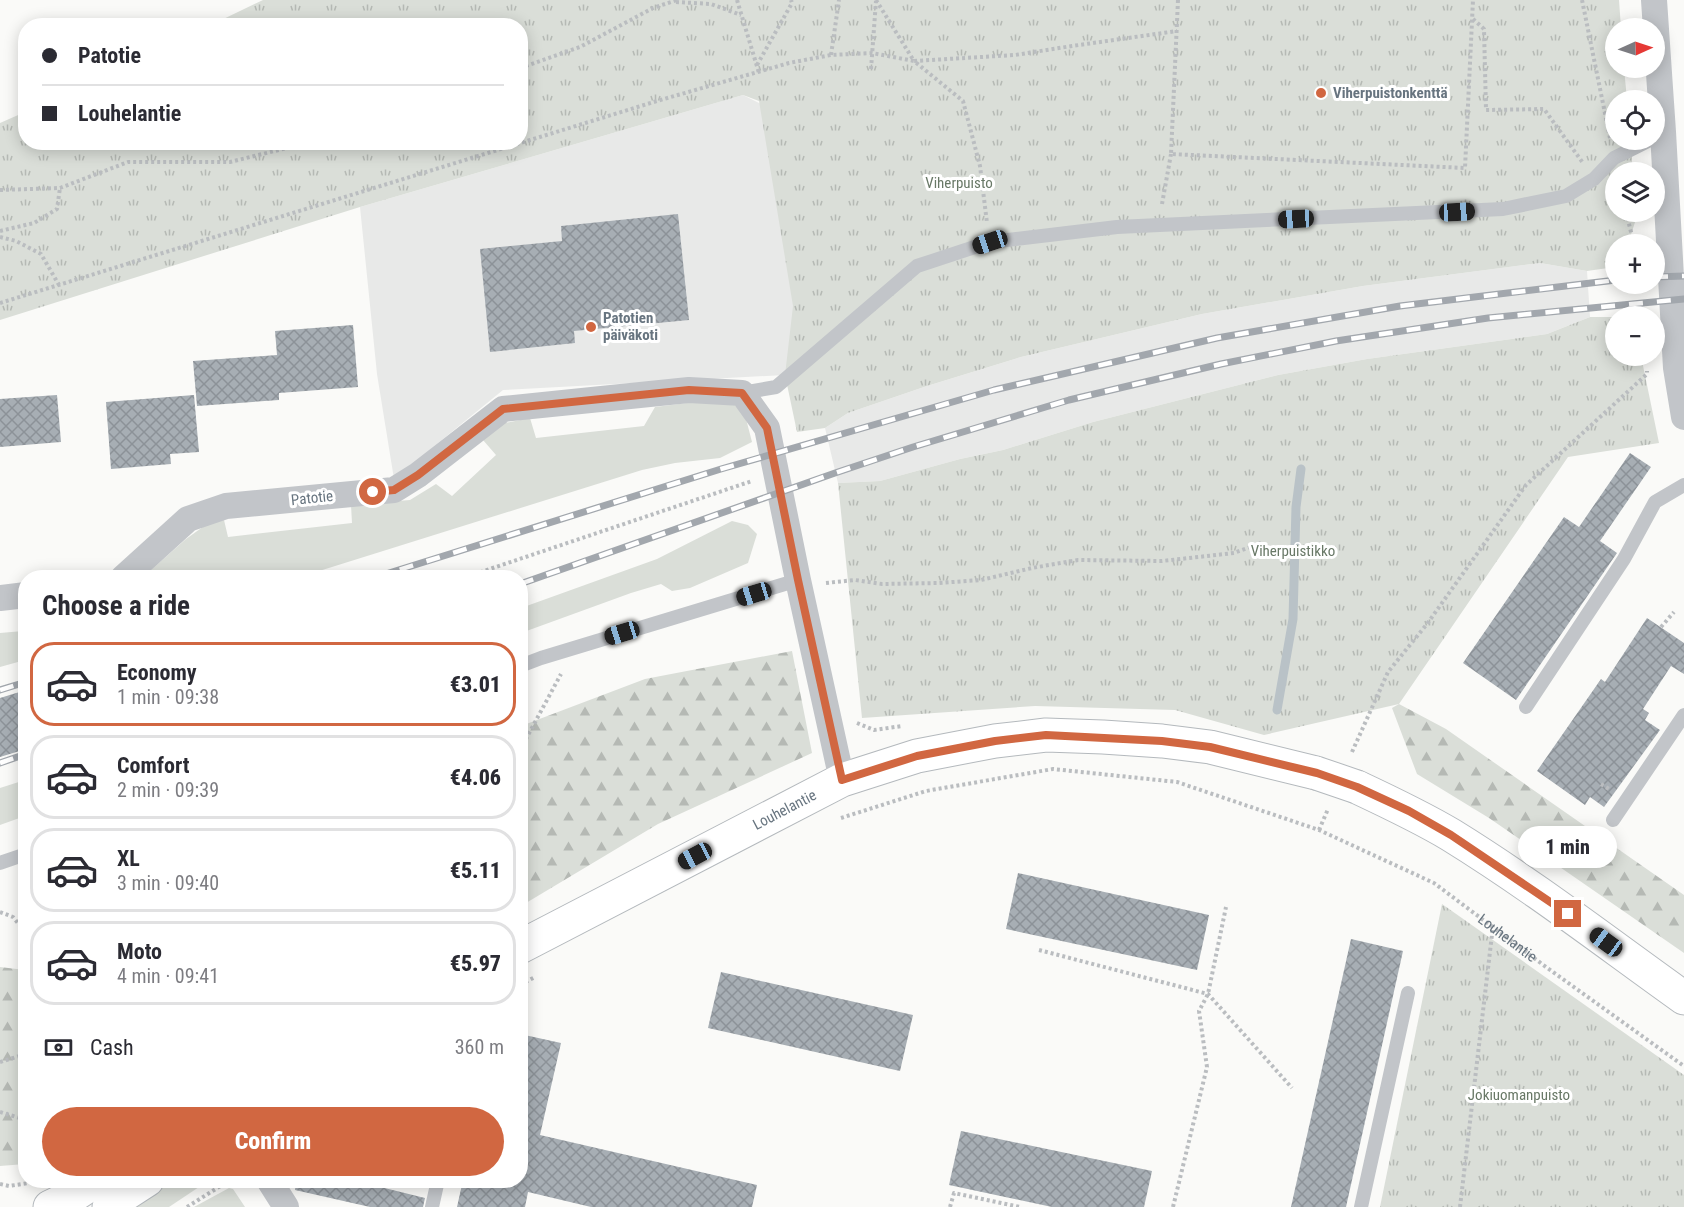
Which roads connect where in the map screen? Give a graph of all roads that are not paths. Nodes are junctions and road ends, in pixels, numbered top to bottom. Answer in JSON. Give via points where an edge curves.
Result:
{"nodes":[{"id":1,"x":1654,"y":0,"type":"edge"},
{"id":2,"x":1660,"y":90,"type":"edge"},
{"id":3,"x":1630,"y":150,"type":"edge"},
{"id":4,"x":1664,"y":150,"type":"edge"},
{"id":5,"x":742,"y":393,"type":"junction"},
{"id":6,"x":1684,"y":417,"type":"edge"},
{"id":7,"x":1684,"y":485,"type":"edge"},
{"id":8,"x":132,"y":570,"type":"edge"},
{"id":9,"x":810,"y":582,"type":"junction"},
{"id":10,"x":18,"y":597,"type":"edge"},
{"id":11,"x":0,"y":598,"type":"edge"},
{"id":12,"x":528,"y":663,"type":"edge"},
{"id":13,"x":1526,"y":707,"type":"dead end"},
{"id":14,"x":1684,"y":715,"type":"edge"},
{"id":15,"x":842,"y":780,"type":"junction"},
{"id":16,"x":1613,"y":820,"type":"dead end"},
{"id":17,"x":18,"y":857,"type":"edge"},
{"id":18,"x":0,"y":863,"type":"edge"},
{"id":19,"x":528,"y":943,"type":"edge"},
{"id":20,"x":1408,"y":993,"type":"dead end"},
{"id":21,"x":1684,"y":998,"type":"edge"},
{"id":22,"x":85,"y":1188,"type":"edge"},
{"id":23,"x":135,"y":1188,"type":"edge"},
{"id":24,"x":274,"y":1188,"type":"edge"},
{"id":25,"x":436,"y":1188,"type":"edge"},
{"id":26,"x":40,"y":1195,"type":"edge"},
{"id":27,"x":109,"y":1207,"type":"edge"},
{"id":28,"x":286,"y":1207,"type":"edge"},
{"id":29,"x":432,"y":1207,"type":"edge"},
{"id":30,"x":1361,"y":1207,"type":"edge"}],
"edges":[{"from":1,"to":2,"type":"street"},
{"from":3,"to":5,"type":"lane","via":[[1566,196],[1503,209],[1117,227],[990,242],[917,266],[776,387]]},
{"from":4,"to":6,"type":"street","via":[[1676,368]]},
{"from":5,"to":8,"type":"street","name":"Patotie","via":[[689,390],[503,409],[394,490],[226,506],[188,519]]},
{"from":5,"to":9,"type":"street","via":[[767,428]]},
{"from":7,"to":13,"type":"lane","via":[[1655,502],[1624,559]]},
{"from":9,"to":12,"type":"lane"},
{"from":9,"to":15,"type":"street"},
{"from":10,"to":11,"type":"street"},
{"from":14,"to":16,"type":"lane"},
{"from":15,"to":19,"type":"main road","name":"Louhelantie"},
{"from":15,"to":21,"type":"main road","name":"Louhelantie","bridge":true,"via":[[917,756],[1046,735],[1210,747],[1317,773],[1409,811],[1451,835]]},
{"from":17,"to":18,"type":"lane"},
{"from":20,"to":30,"type":"lane"},
{"from":22,"to":26,"type":"main road","via":[[71,1197]]},
{"from":23,"to":27,"type":"main road"},
{"from":24,"to":28,"type":"street"},
{"from":25,"to":29,"type":"lane"}]}
